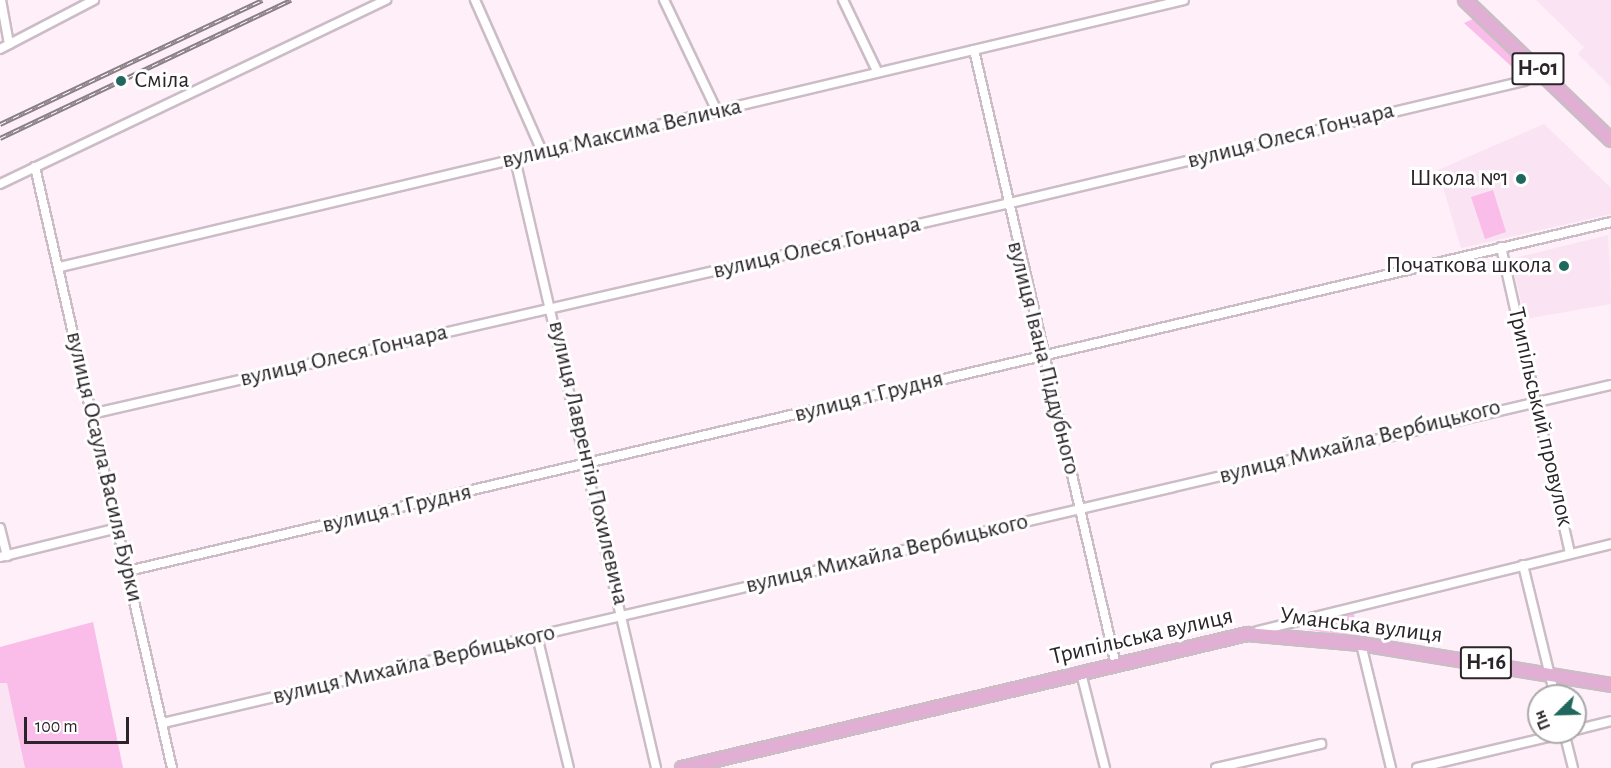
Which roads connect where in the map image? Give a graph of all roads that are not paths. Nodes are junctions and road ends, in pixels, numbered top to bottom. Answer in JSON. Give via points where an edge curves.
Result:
{"nodes":[{"id":1,"x":1,"y":0,"type":"edge"},
{"id":2,"x":94,"y":0,"type":"edge"},
{"id":3,"x":386,"y":0,"type":"edge"},
{"id":4,"x":475,"y":0,"type":"edge"},
{"id":5,"x":664,"y":0,"type":"edge"},
{"id":6,"x":843,"y":0,"type":"edge"},
{"id":7,"x":1184,"y":0,"type":"edge"},
{"id":8,"x":1465,"y":0,"type":"edge"},
{"id":9,"x":9,"y":44,"type":"junction"},
{"id":10,"x":0,"y":49,"type":"edge"},
{"id":11,"x":974,"y":50,"type":"junction"},
{"id":12,"x":877,"y":71,"type":"junction"},
{"id":13,"x":1541,"y":72,"type":"junction"},
{"id":14,"x":718,"y":113,"type":"junction"},
{"id":15,"x":1611,"y":140,"type":"edge"},
{"id":16,"x":542,"y":151,"type":"junction"},
{"id":17,"x":515,"y":159,"type":"junction"},
{"id":18,"x":35,"y":167,"type":"junction"},
{"id":19,"x":0,"y":184,"type":"edge"},
{"id":20,"x":1006,"y":204,"type":"junction"},
{"id":21,"x":1611,"y":222,"type":"edge"},
{"id":22,"x":1501,"y":247,"type":"junction"},
{"id":23,"x":60,"y":267,"type":"junction"},
{"id":24,"x":553,"y":308,"type":"junction"},
{"id":25,"x":1042,"y":355,"type":"junction"},
{"id":26,"x":1611,"y":385,"type":"edge"},
{"id":27,"x":1537,"y":400,"type":"junction"},
{"id":28,"x":91,"y":414,"type":"junction"},
{"id":29,"x":588,"y":464,"type":"junction"},
{"id":30,"x":1080,"y":510,"type":"junction"},
{"id":31,"x":0,"y":528,"type":"edge"},
{"id":32,"x":118,"y":528,"type":"junction"},
{"id":33,"x":1611,"y":544,"type":"edge"},
{"id":34,"x":1570,"y":552,"type":"junction"},
{"id":35,"x":3,"y":557,"type":"edge"},
{"id":36,"x":1523,"y":565,"type":"junction"},
{"id":37,"x":128,"y":571,"type":"junction"},
{"id":38,"x":622,"y":615,"type":"junction"},
{"id":39,"x":1247,"y":634,"type":"junction"},
{"id":40,"x":537,"y":636,"type":"junction"},
{"id":41,"x":1361,"y":644,"type":"junction"},
{"id":42,"x":1116,"y":665,"type":"junction"},
{"id":43,"x":1081,"y":673,"type":"junction"},
{"id":44,"x":1549,"y":673,"type":"junction"},
{"id":45,"x":1552,"y":684,"type":"edge"},
{"id":46,"x":1611,"y":685,"type":"edge"},
{"id":47,"x":1611,"y":721,"type":"edge"},
{"id":48,"x":163,"y":723,"type":"junction"},
{"id":49,"x":1587,"y":727,"type":"edge"},
{"id":50,"x":1527,"y":741,"type":"edge"},
{"id":51,"x":1321,"y":744,"type":"dead end"},
{"id":52,"x":1568,"y":744,"type":"edge"},
{"id":53,"x":172,"y":768,"type":"edge"},
{"id":54,"x":569,"y":768,"type":"edge"},
{"id":55,"x":656,"y":768,"type":"edge"},
{"id":56,"x":682,"y":768,"type":"edge"},
{"id":57,"x":1105,"y":768,"type":"edge"},
{"id":58,"x":1216,"y":768,"type":"edge"},
{"id":59,"x":1390,"y":768,"type":"edge"},
{"id":60,"x":1417,"y":768,"type":"edge"},
{"id":61,"x":1573,"y":768,"type":"edge"}],
"edges":[{"from":1,"to":9,"type":"street"},
{"from":2,"to":9,"type":"street"},
{"from":3,"to":18,"type":"street"},
{"from":4,"to":16,"type":"street"},
{"from":5,"to":14,"type":"street"},
{"from":6,"to":12,"type":"street"},
{"from":7,"to":11,"type":"street","name":"вулиця Максима Величка"},
{"from":8,"to":13,"type":"main road","number":"Н-01"},
{"from":9,"to":10,"type":"street"},
{"from":11,"to":12,"type":"street","name":"вулиця Максима Величка"},
{"from":11,"to":20,"type":"street","name":"вулиця Івана Піддубного"},
{"from":12,"to":14,"type":"street","name":"вулиця Максима Величка"},
{"from":13,"to":15,"type":"main road","number":"Н-01"},
{"from":13,"to":20,"type":"street","name":"вулиця Олеся Гончара","via":[[1524,81]]},
{"from":14,"to":16,"type":"street","name":"вулиця Максима Величка"},
{"from":16,"to":17,"type":"street","name":"вулиця Максима Величка"},
{"from":17,"to":23,"type":"street","name":"вулиця Максима Величка"},
{"from":17,"to":24,"type":"street","name":"вулиця Лаврентія Похилевича"},
{"from":18,"to":19,"type":"street"},
{"from":18,"to":23,"type":"street","name":"вулиця Осаула Василя Бурки"},
{"from":20,"to":24,"type":"street","name":"вулиця Олеся Гончара"},
{"from":20,"to":25,"type":"street","name":"вулиця Івана Піддубного"},
{"from":21,"to":22,"type":"street","name":"вулиця 1 Грудня"},
{"from":22,"to":25,"type":"street","name":"вулиця 1 Грудня"},
{"from":22,"to":27,"type":"street","name":"Трипільський провулок"},
{"from":23,"to":28,"type":"street","name":"вулиця Осаула Василя Бурки"},
{"from":24,"to":28,"type":"street","name":"вулиця Олеся Гончара"},
{"from":24,"to":29,"type":"street","name":"вулиця Лаврентія Похилевича"},
{"from":25,"to":29,"type":"street","name":"вулиця 1 Грудня"},
{"from":25,"to":30,"type":"street","name":"вулиця Івана Піддубного"},
{"from":26,"to":27,"type":"street","name":"вулиця Михайла Вербицького"},
{"from":27,"to":30,"type":"street","name":"вулиця Михайла Вербицького"},
{"from":27,"to":34,"type":"street","name":"Трипільський провулок"},
{"from":28,"to":32,"type":"street","name":"вулиця Осаула Василя Бурки"},
{"from":29,"to":37,"type":"street","name":"вулиця 1 Грудня"},
{"from":29,"to":38,"type":"street","name":"вулиця Лаврентія Похилевича"},
{"from":30,"to":38,"type":"street","name":"вулиця Михайла Вербицького"},
{"from":30,"to":42,"type":"street","name":"вулиця Івана Піддубного"},
{"from":31,"to":35,"type":"street"},
{"from":32,"to":35,"type":"street"},
{"from":32,"to":37,"type":"street","name":"вулиця Осаула Василя Бурки"},
{"from":33,"to":34,"type":"street","name":"Трипільська вулиця"},
{"from":34,"to":36,"type":"street","name":"Трипільська вулиця"},
{"from":36,"to":39,"type":"street","name":"Трипільська вулиця"},
{"from":36,"to":44,"type":"street"},
{"from":37,"to":48,"type":"street","name":"вулиця Осаула Василя Бурки"},
{"from":38,"to":40,"type":"street","name":"вулиця Михайла Вербицького"},
{"from":38,"to":55,"type":"street","name":"вулиця Лаврентія Похилевича"},
{"from":39,"to":41,"type":"main road","name":"Уманська вулиця"},
{"from":39,"to":42,"type":"main road","name":"Трипільська вулиця"},
{"from":40,"to":48,"type":"street","name":"вулиця Михайла Вербицького"},
{"from":40,"to":54,"type":"street"},
{"from":41,"to":44,"type":"main road","name":"Уманська вулиця","number":"Н-16"},
{"from":41,"to":59,"type":"street"},
{"from":42,"to":43,"type":"main road","name":"Трипільська вулиця"},
{"from":43,"to":56,"type":"main road","name":"Трипільська вулиця"},
{"from":43,"to":57,"type":"street"},
{"from":44,"to":45,"type":"street"},
{"from":44,"to":46,"type":"main road","name":"Уманська вулиця","number":"Н-16"},
{"from":47,"to":49,"type":"street"},
{"from":48,"to":53,"type":"street","name":"вулиця Осаула Василя Бурки"},
{"from":50,"to":60,"type":"street"},
{"from":51,"to":58,"type":"street"},
{"from":52,"to":61,"type":"street"}]}
